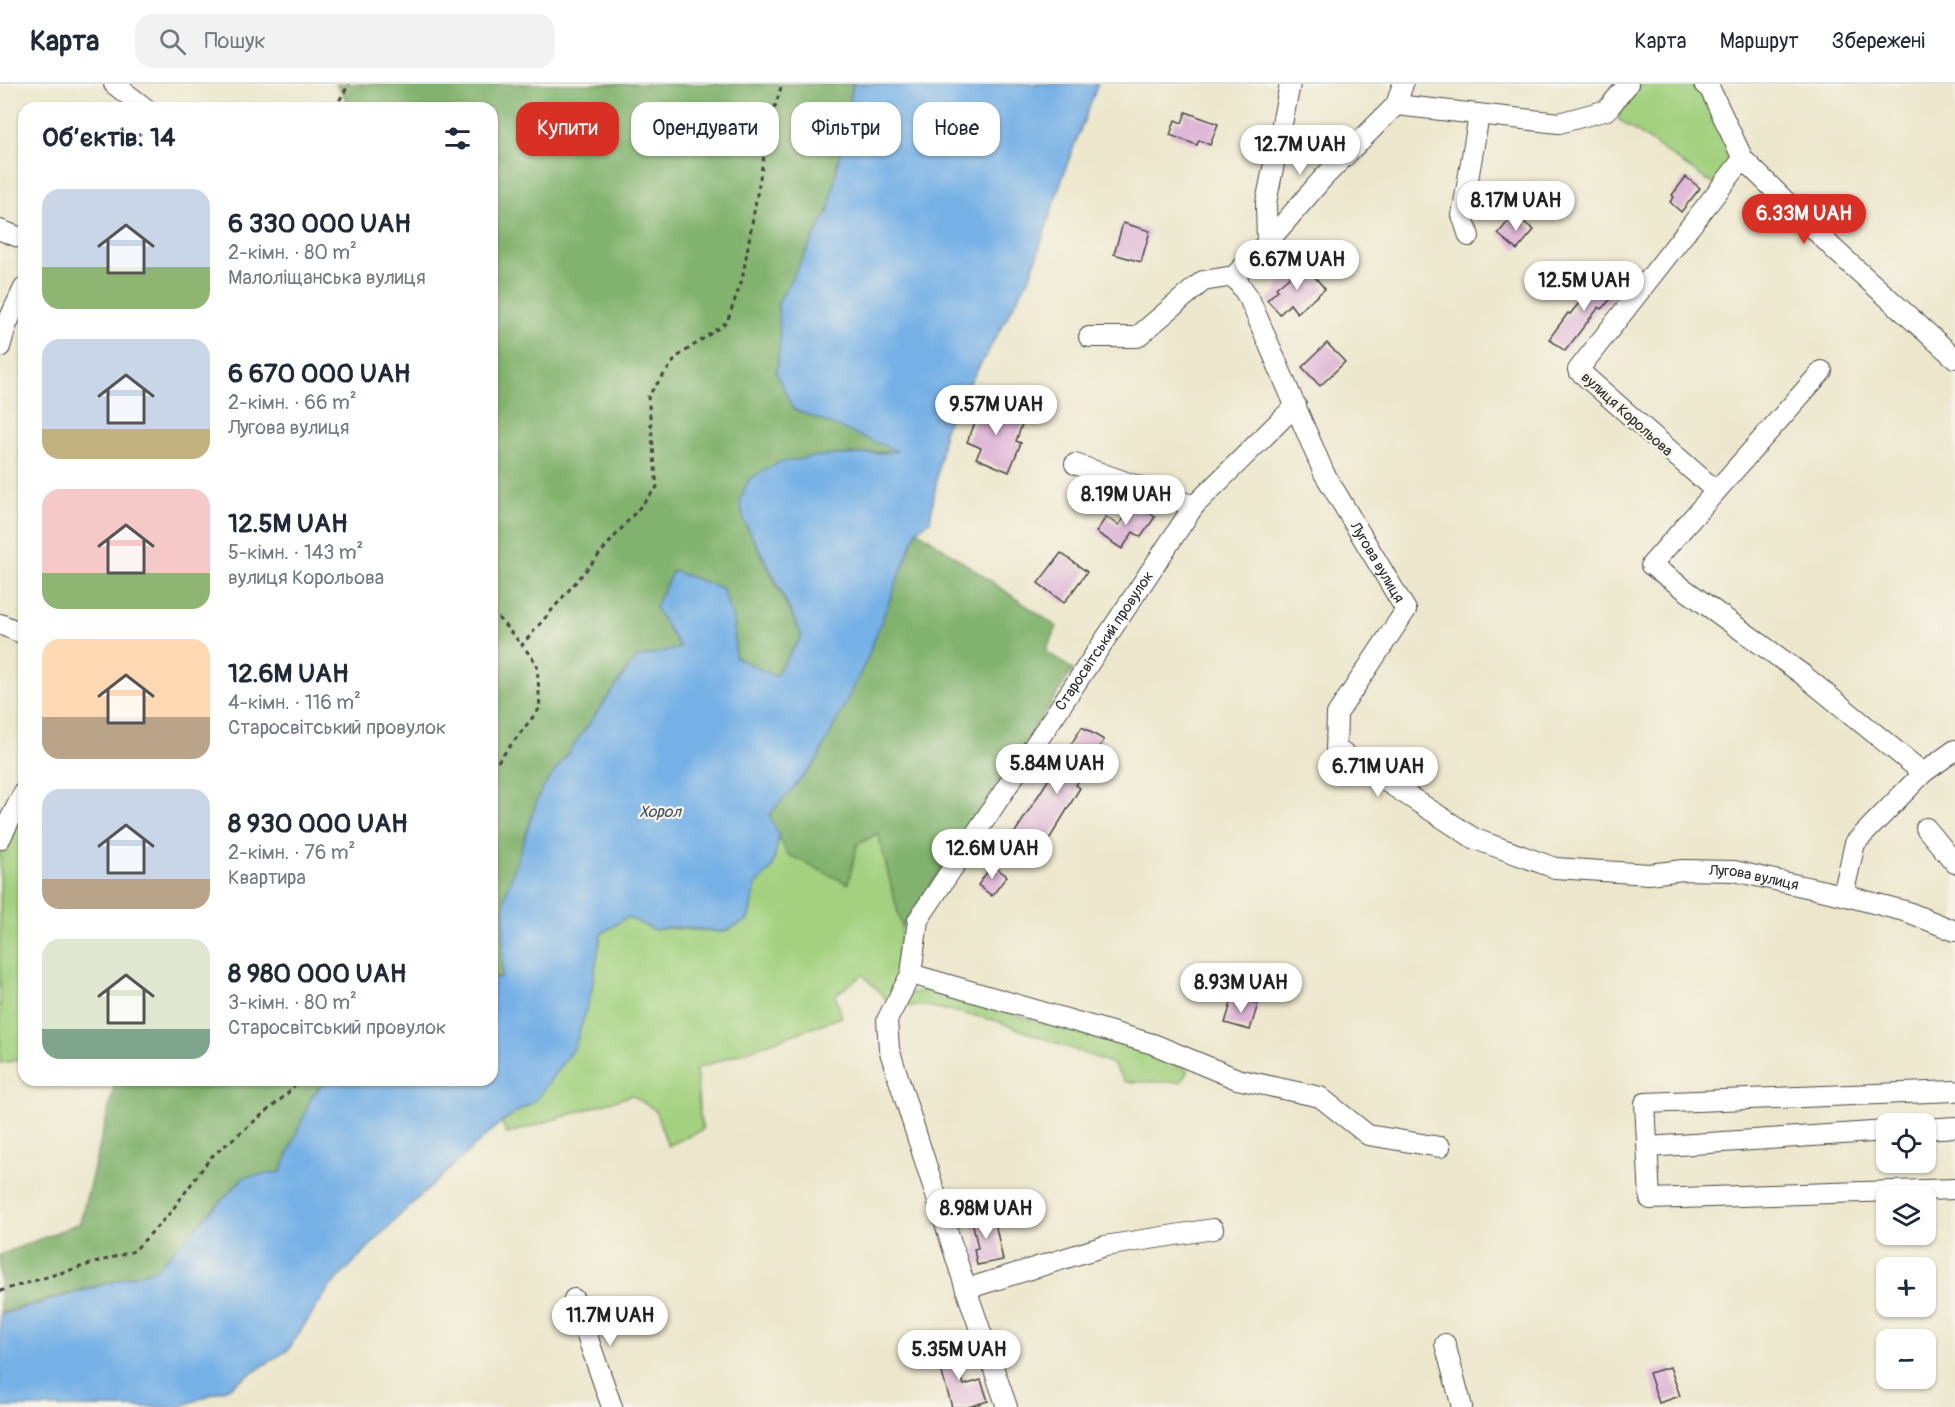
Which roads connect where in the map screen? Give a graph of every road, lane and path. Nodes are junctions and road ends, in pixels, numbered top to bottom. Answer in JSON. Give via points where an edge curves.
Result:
{"nodes":[{"id":1,"x":114,"y":84,"type":"edge"},
{"id":2,"x":349,"y":84,"type":"edge"},
{"id":3,"x":782,"y":84,"type":"edge"},
{"id":4,"x":1290,"y":84,"type":"edge"},
{"id":5,"x":1403,"y":84,"type":"edge"},
{"id":6,"x":1628,"y":84,"type":"edge"},
{"id":7,"x":1704,"y":84,"type":"edge"},
{"id":8,"x":137,"y":102,"type":"edge"},
{"id":9,"x":338,"y":102,"type":"edge"},
{"id":10,"x":1396,"y":105,"type":"junction"},
{"id":11,"x":1479,"y":116,"type":"junction"},
{"id":12,"x":1743,"y":159,"type":"junction"},
{"id":13,"x":0,"y":230,"type":"edge"},
{"id":14,"x":1469,"y":236,"type":"dead end"},
{"id":15,"x":18,"y":237,"type":"edge"},
{"id":16,"x":1267,"y":243,"type":"junction"},
{"id":17,"x":1234,"y":276,"type":"junction"},
{"id":18,"x":18,"y":301,"type":"edge"},
{"id":19,"x":1089,"y":337,"type":"dead end"},
{"id":20,"x":0,"y":347,"type":"edge"},
{"id":21,"x":1955,"y":358,"type":"edge"},
{"id":22,"x":1822,"y":371,"type":"dead end"},
{"id":23,"x":1296,"y":405,"type":"junction"},
{"id":24,"x":1075,"y":464,"type":"dead end"},
{"id":25,"x":1716,"y":491,"type":"junction"},
{"id":26,"x":1194,"y":506,"type":"junction"},
{"id":27,"x":498,"y":618,"type":"edge"},
{"id":28,"x":0,"y":624,"type":"edge"},
{"id":29,"x":18,"y":632,"type":"edge"},
{"id":30,"x":522,"y":645,"type":"junction"},
{"id":31,"x":1955,"y":750,"type":"edge"},
{"id":32,"x":498,"y":761,"type":"edge"},
{"id":33,"x":1923,"y":773,"type":"junction"},
{"id":34,"x":18,"y":803,"type":"edge"},
{"id":35,"x":0,"y":806,"type":"edge"},
{"id":36,"x":1926,"y":828,"type":"dead end"},
{"id":37,"x":3,"y":832,"type":"edge"},
{"id":38,"x":1955,"y":863,"type":"edge"},
{"id":39,"x":1843,"y":895,"type":"junction"},
{"id":40,"x":1955,"y":931,"type":"edge"},
{"id":41,"x":910,"y":974,"type":"junction"},
{"id":42,"x":293,"y":1086,"type":"edge"},
{"id":43,"x":1955,"y":1090,"type":"edge"},
{"id":44,"x":1955,"y":1127,"type":"edge"},
{"id":45,"x":1936,"y":1128,"type":"edge"},
{"id":46,"x":1876,"y":1132,"type":"edge"},
{"id":47,"x":1440,"y":1147,"type":"dead end"},
{"id":48,"x":1648,"y":1147,"type":"junction"},
{"id":49,"x":1955,"y":1189,"type":"edge"},
{"id":50,"x":1213,"y":1229,"type":"dead end"},
{"id":51,"x":966,"y":1289,"type":"junction"},
{"id":52,"x":0,"y":1291,"type":"edge"},
{"id":53,"x":574,"y":1299,"type":"dead end"},
{"id":54,"x":1445,"y":1344,"type":"dead end"},
{"id":55,"x":612,"y":1407,"type":"edge"},
{"id":56,"x":1007,"y":1407,"type":"edge"},
{"id":57,"x":1462,"y":1407,"type":"edge"}],
"edges":[{"from":1,"to":8,"type":"street"},
{"from":2,"to":9,"type":"path"},
{"from":3,"to":30,"type":"path","via":[[769,127],[742,280],[727,322],[677,357],[648,396],[657,487]]},
{"from":4,"to":16,"type":"street","via":[[1266,203]]},
{"from":5,"to":10,"type":"street"},
{"from":6,"to":11,"type":"street","via":[[1607,110],[1559,123]]},
{"from":7,"to":12,"type":"street","via":[[1710,89]]},
{"from":10,"to":11,"type":"street"},
{"from":10,"to":16,"type":"street","via":[[1324,177]]},
{"from":11,"to":14,"type":"street","via":[[1462,215]]},
{"from":12,"to":21,"type":"street","via":[[1836,251]]},
{"from":12,"to":25,"type":"street","name":"вулиця Корольова","via":[[1578,370]]},
{"from":13,"to":15,"type":"street"},
{"from":16,"to":17,"type":"street"},
{"from":17,"to":19,"type":"street","via":[[1203,281],[1137,337]]},
{"from":17,"to":23,"type":"street","name":"Лугова вулиця","via":[[1249,298]]},
{"from":18,"to":20,"type":"street"},
{"from":22,"to":25,"type":"street"},
{"from":23,"to":26,"type":"street","name":"Старосвітський провулок"},
{"from":23,"to":39,"type":"street","name":"Лугова вулиця","via":[[1324,473],[1406,610],[1337,714],[1336,749],[1475,839],[1555,868],[1649,874],[1734,871]]},
{"from":24,"to":26,"type":"street"},
{"from":25,"to":33,"type":"street","via":[[1651,565],[1802,674]]},
{"from":26,"to":41,"type":"street","name":"Старосвітський провулок","via":[[918,920]]},
{"from":27,"to":30,"type":"path"},
{"from":28,"to":29,"type":"street"},
{"from":30,"to":32,"type":"path","via":[[537,664],[540,708]]},
{"from":31,"to":33,"type":"street"},
{"from":33,"to":39,"type":"street","via":[[1856,843]]},
{"from":34,"to":37,"type":"street"},
{"from":35,"to":37,"type":"street"},
{"from":36,"to":38,"type":"street"},
{"from":39,"to":40,"type":"street","name":"Лугова вулиця","via":[[1908,912]]},
{"from":41,"to":47,"type":"street","via":[[1153,1044],[1237,1079],[1320,1097],[1368,1135]]},
{"from":41,"to":51,"type":"street","name":"Старосвітський провулок","via":[[887,1020],[889,1049]]},
{"from":42,"to":52,"type":"path","via":[[211,1157],[171,1213],[134,1251]]},
{"from":43,"to":48,"type":"street","via":[[1646,1103]]},
{"from":44,"to":45,"type":"street"},
{"from":46,"to":48,"type":"street"},
{"from":48,"to":49,"type":"street","via":[[1650,1198]]},
{"from":50,"to":51,"type":"street","via":[[1105,1246]]},
{"from":51,"to":56,"type":"street","name":"Старосвітський провулок"},
{"from":53,"to":55,"type":"street"},
{"from":54,"to":57,"type":"street"}]}
